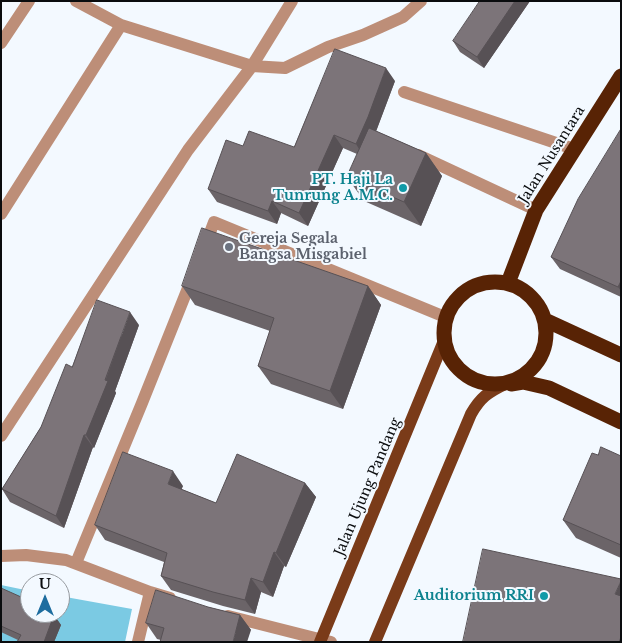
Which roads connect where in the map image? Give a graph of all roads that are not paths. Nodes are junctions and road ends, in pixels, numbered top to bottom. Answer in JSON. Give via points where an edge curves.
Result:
{"nodes":[{"id":1,"x":29,"y":1,"type":"edge"},
{"id":2,"x":76,"y":1,"type":"edge"},
{"id":3,"x":292,"y":1,"type":"edge"},
{"id":4,"x":421,"y":1,"type":"edge"},
{"id":5,"x":121,"y":25,"type":"junction"},
{"id":6,"x":1,"y":42,"type":"edge"},
{"id":7,"x":252,"y":66,"type":"junction"},
{"id":8,"x":621,"y":76,"type":"edge"},
{"id":9,"x":404,"y":92,"type":"dead end"},
{"id":10,"x":574,"y":149,"type":"junction"},
{"id":11,"x":410,"y":152,"type":"edge"},
{"id":12,"x":536,"y":210,"type":"junction"},
{"id":13,"x":1,"y":214,"type":"edge"},
{"id":14,"x":508,"y":283,"type":"junction"},
{"id":15,"x":445,"y":317,"type":"junction"},
{"id":16,"x":545,"y":320,"type":"junction"},
{"id":17,"x":443,"y":343,"type":"junction"},
{"id":18,"x":621,"y":355,"type":"edge"},
{"id":19,"x":504,"y":384,"type":"junction"},
{"id":20,"x":621,"y":422,"type":"edge"},
{"id":21,"x":1,"y":436,"type":"edge"},
{"id":22,"x":1,"y":556,"type":"edge"},
{"id":23,"x":76,"y":563,"type":"junction"},
{"id":24,"x":150,"y":592,"type":"junction"},
{"id":25,"x":186,"y":603,"type":"edge"},
{"id":26,"x":212,"y":611,"type":"edge"},
{"id":27,"x":324,"y":641,"type":"edge"},
{"id":28,"x":138,"y":642,"type":"edge"},
{"id":29,"x":375,"y":642,"type":"edge"}],
"edges":[{"from":1,"to":6,"type":"lane"},
{"from":2,"to":5,"type":"lane"},
{"from":3,"to":7,"type":"lane"},
{"from":4,"to":7,"type":"lane","via":[[403,17],[328,46],[285,68]]},
{"from":5,"to":7,"type":"lane"},
{"from":5,"to":13,"type":"lane"},
{"from":7,"to":21,"type":"lane","via":[[188,150]]},
{"from":8,"to":10,"type":"highway","name":"Jalan Nusantara"},
{"from":9,"to":10,"type":"lane"},
{"from":10,"to":12,"type":"highway","name":"Jalan Nusantara"},
{"from":11,"to":12,"type":"lane"},
{"from":12,"to":14,"type":"highway","name":"Jalan Nusantara"},
{"from":14,"to":15,"type":"highway","via":[[492,282],[460,295]]},
{"from":14,"to":16,"type":"highway","via":[[538,304]]},
{"from":15,"to":17,"type":"highway"},
{"from":15,"to":23,"type":"lane","via":[[214,222]]},
{"from":16,"to":18,"type":"highway"},
{"from":16,"to":19,"type":"highway","via":[[546,342],[537,363],[523,377]]},
{"from":17,"to":19,"type":"highway","via":[[452,363],[468,378],[488,385]]},
{"from":17,"to":27,"type":"main road","name":"Jalan Ujung Pandang"},
{"from":19,"to":20,"type":"highway","via":[[523,382],[549,388]]},
{"from":19,"to":29,"type":"main road","via":[[484,395],[471,414]]},
{"from":22,"to":23,"type":"lane","via":[[26,555]]},
{"from":23,"to":24,"type":"lane"},
{"from":24,"to":25,"type":"lane"},
{"from":24,"to":28,"type":"lane"},
{"from":26,"to":27,"type":"lane"}]}
